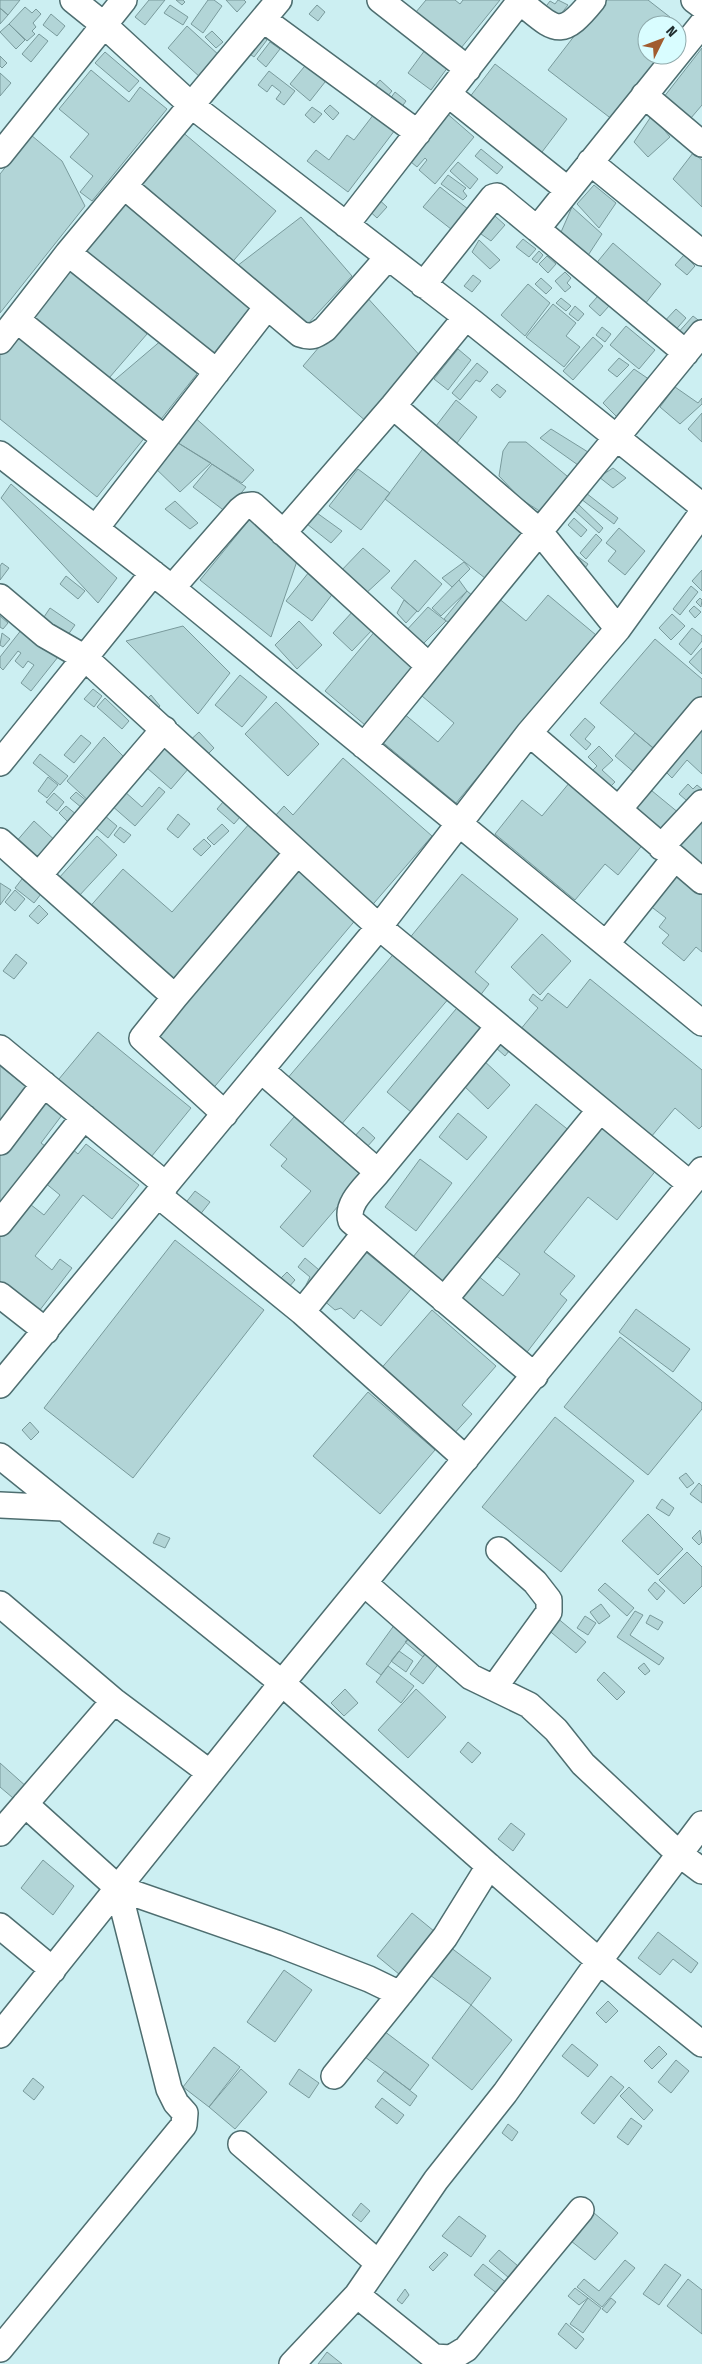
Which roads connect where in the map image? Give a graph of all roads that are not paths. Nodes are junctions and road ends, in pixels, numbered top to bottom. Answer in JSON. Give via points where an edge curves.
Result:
{"nodes":[{"id":1,"x":73,"y":0,"type":"edge"},
{"id":2,"x":124,"y":0,"type":"edge"},
{"id":3,"x":279,"y":0,"type":"edge"},
{"id":4,"x":380,"y":0,"type":"edge"},
{"id":5,"x":593,"y":0,"type":"edge"},
{"id":6,"x":694,"y":0,"type":"edge"},
{"id":7,"x":519,"y":1,"type":"edge"},
{"id":8,"x":702,"y":6,"type":"edge"},
{"id":9,"x":264,"y":20,"type":"junction"},
{"id":10,"x":702,"y":24,"type":"edge"},
{"id":11,"x":104,"y":26,"type":"junction"},
{"id":12,"x":687,"y":43,"type":"edge"},
{"id":13,"x":669,"y":65,"type":"edge"},
{"id":14,"x":468,"y":69,"type":"junction"},
{"id":15,"x":448,"y":94,"type":"junction"},
{"id":16,"x":644,"y":95,"type":"junction"},
{"id":17,"x":191,"y":105,"type":"junction"},
{"id":18,"x":418,"y":133,"type":"junction"},
{"id":19,"x":702,"y":144,"type":"edge"},
{"id":20,"x":0,"y":155,"type":"edge"},
{"id":21,"x":590,"y":162,"type":"junction"},
{"id":22,"x":124,"y":186,"type":"junction"},
{"id":23,"x":568,"y":190,"type":"junction"},
{"id":24,"x":346,"y":225,"type":"junction"},
{"id":25,"x":537,"y":229,"type":"junction"},
{"id":26,"x":68,"y":253,"type":"junction"},
{"id":27,"x":702,"y":253,"type":"edge"},
{"id":28,"x":388,"y":257,"type":"junction"},
{"id":29,"x":423,"y":285,"type":"junction"},
{"id":30,"x":267,"y":307,"type":"junction"},
{"id":31,"x":466,"y":317,"type":"junction"},
{"id":32,"x":17,"y":320,"type":"junction"},
{"id":33,"x":702,"y":333,"type":"edge"},
{"id":34,"x":0,"y":341,"type":"edge"},
{"id":35,"x":686,"y":353,"type":"junction"},
{"id":36,"x":217,"y":372,"type":"junction"},
{"id":37,"x":393,"y":406,"type":"junction"},
{"id":38,"x":618,"y":437,"type":"junction"},
{"id":39,"x":165,"y":439,"type":"junction"},
{"id":40,"x":0,"y":454,"type":"edge"},
{"id":41,"x":699,"y":521,"type":"edge"},
{"id":42,"x":96,"y":528,"type":"junction"},
{"id":43,"x":283,"y":532,"type":"junction"},
{"id":44,"x":540,"y":532,"type":"junction"},
{"id":45,"x":163,"y":580,"type":"junction"},
{"id":46,"x":0,"y":598,"type":"edge"},
{"id":47,"x":618,"y":628,"type":"junction"},
{"id":48,"x":85,"y":658,"type":"junction"},
{"id":49,"x":429,"y":666,"type":"junction"},
{"id":50,"x":702,"y":710,"type":"edge"},
{"id":51,"x":164,"y":729,"type":"junction"},
{"id":52,"x":529,"y":733,"type":"junction"},
{"id":53,"x":364,"y":746,"type":"junction"},
{"id":54,"x":0,"y":763,"type":"edge"},
{"id":55,"x":702,"y":803,"type":"edge"},
{"id":56,"x":619,"y":810,"type":"junction"},
{"id":57,"x":458,"y":824,"type":"junction"},
{"id":58,"x":0,"y":841,"type":"edge"},
{"id":59,"x":297,"y":852,"type":"junction"},
{"id":60,"x":668,"y":852,"type":"junction"},
{"id":61,"x":39,"y":875,"type":"junction"},
{"id":62,"x":702,"y":882,"type":"edge"},
{"id":63,"x":379,"y":927,"type":"junction"},
{"id":64,"x":607,"y":944,"type":"junction"},
{"id":65,"x":175,"y":996,"type":"junction"},
{"id":66,"x":702,"y":1023,"type":"edge"},
{"id":67,"x":498,"y":1027,"type":"junction"},
{"id":68,"x":0,"y":1048,"type":"edge"},
{"id":69,"x":261,"y":1070,"type":"junction"},
{"id":70,"x":44,"y":1084,"type":"junction"},
{"id":71,"x":600,"y":1110,"type":"junction"},
{"id":72,"x":225,"y":1114,"type":"junction"},
{"id":73,"x":84,"y":1117,"type":"junction"},
{"id":74,"x":0,"y":1142,"type":"edge"},
{"id":75,"x":378,"y":1172,"type":"junction"},
{"id":76,"x":696,"y":1177,"type":"edge"},
{"id":77,"x":162,"y":1190,"type":"junction"},
{"id":78,"x":0,"y":1223,"type":"edge"},
{"id":79,"x":365,"y":1233,"type":"junction"},
{"id":80,"x":0,"y":1295,"type":"edge"},
{"id":81,"x":444,"y":1300,"type":"junction"},
{"id":82,"x":302,"y":1312,"type":"junction"},
{"id":83,"x":46,"y":1331,"type":"junction"},
{"id":84,"x":536,"y":1376,"type":"junction"},
{"id":85,"x":0,"y":1385,"type":"edge"},
{"id":86,"x":0,"y":1456,"type":"edge"},
{"id":87,"x":466,"y":1459,"type":"junction"},
{"id":88,"x":0,"y":1505,"type":"edge"},
{"id":89,"x":63,"y":1508,"type":"junction"},
{"id":90,"x":499,"y":1550,"type":"dead end"},
{"id":91,"x":364,"y":1583,"type":"junction"},
{"id":92,"x":0,"y":1604,"type":"edge"},
{"id":93,"x":282,"y":1683,"type":"junction"},
{"id":94,"x":494,"y":1688,"type":"junction"},
{"id":95,"x":114,"y":1701,"type":"junction"},
{"id":96,"x":210,"y":1773,"type":"junction"},
{"id":97,"x":25,"y":1804,"type":"junction"},
{"id":98,"x":702,"y":1824,"type":"edge"},
{"id":99,"x":0,"y":1833,"type":"edge"},
{"id":100,"x":678,"y":1853,"type":"junction"},
{"id":101,"x":489,"y":1866,"type":"junction"},
{"id":102,"x":702,"y":1871,"type":"edge"},
{"id":103,"x":118,"y":1888,"type":"junction"},
{"id":104,"x":0,"y":1926,"type":"edge"},
{"id":105,"x":599,"y":1961,"type":"junction"},
{"id":106,"x":53,"y":1970,"type":"junction"},
{"id":107,"x":400,"y":1994,"type":"junction"},
{"id":108,"x":0,"y":2035,"type":"edge"},
{"id":109,"x":702,"y":2044,"type":"edge"},
{"id":110,"x":334,"y":2076,"type":"dead end"},
{"id":111,"x":242,"y":2144,"type":"dead end"},
{"id":112,"x":581,"y":2210,"type":"dead end"},
{"id":113,"x":378,"y":2263,"type":"junction"},
{"id":114,"x":357,"y":2294,"type":"junction"},
{"id":115,"x":0,"y":2349,"type":"edge"},
{"id":116,"x":292,"y":2364,"type":"edge"}],
"edges":[{"from":1,"to":11,"type":"street"},
{"from":2,"to":11,"type":"street"},
{"from":3,"to":9,"type":"street"},
{"from":4,"to":14,"type":"street"},
{"from":5,"to":7,"type":"street","via":[[570,26],[560,28],[551,26]]},
{"from":6,"to":8,"type":"street"},
{"from":7,"to":14,"type":"street"},
{"from":9,"to":17,"type":"street"},
{"from":9,"to":18,"type":"street"},
{"from":10,"to":12,"type":"street"},
{"from":11,"to":17,"type":"street"},
{"from":11,"to":20,"type":"street"},
{"from":13,"to":16,"type":"street"},
{"from":14,"to":15,"type":"street"},
{"from":15,"to":18,"type":"street"},
{"from":15,"to":23,"type":"street"},
{"from":16,"to":19,"type":"street"},
{"from":16,"to":21,"type":"street"},
{"from":17,"to":22,"type":"street"},
{"from":17,"to":24,"type":"street"},
{"from":18,"to":24,"type":"street"},
{"from":21,"to":23,"type":"street"},
{"from":21,"to":27,"type":"street"},
{"from":22,"to":26,"type":"street"},
{"from":22,"to":30,"type":"street"},
{"from":23,"to":25,"type":"street"},
{"from":24,"to":28,"type":"street"},
{"from":25,"to":29,"type":"street","via":[[493,196]]},
{"from":25,"to":35,"type":"street"},
{"from":26,"to":32,"type":"street"},
{"from":26,"to":36,"type":"street"},
{"from":28,"to":29,"type":"street"},
{"from":28,"to":30,"type":"street","via":[[315,337],[300,334]]},
{"from":29,"to":31,"type":"street"},
{"from":30,"to":36,"type":"street"},
{"from":31,"to":37,"type":"street"},
{"from":31,"to":38,"type":"street"},
{"from":32,"to":34,"type":"street"},
{"from":32,"to":39,"type":"street"},
{"from":33,"to":35,"type":"street"},
{"from":35,"to":38,"type":"street"},
{"from":36,"to":39,"type":"street"},
{"from":37,"to":43,"type":"street"},
{"from":37,"to":44,"type":"street"},
{"from":38,"to":41,"type":"street"},
{"from":38,"to":44,"type":"street"},
{"from":39,"to":42,"type":"street"},
{"from":40,"to":42,"type":"street"},
{"from":41,"to":47,"type":"street"},
{"from":42,"to":45,"type":"street"},
{"from":43,"to":45,"type":"street","via":[[254,505],[245,506]]},
{"from":43,"to":49,"type":"street"},
{"from":44,"to":47,"type":"street"},
{"from":44,"to":49,"type":"street"},
{"from":45,"to":48,"type":"street"},
{"from":45,"to":53,"type":"street"},
{"from":46,"to":48,"type":"street","via":[[45,635]]},
{"from":47,"to":52,"type":"street"},
{"from":48,"to":51,"type":"street"},
{"from":48,"to":54,"type":"street"},
{"from":49,"to":53,"type":"street"},
{"from":50,"to":56,"type":"street"},
{"from":51,"to":59,"type":"street"},
{"from":51,"to":61,"type":"street"},
{"from":52,"to":56,"type":"street"},
{"from":52,"to":57,"type":"street"},
{"from":53,"to":57,"type":"street"},
{"from":55,"to":60,"type":"street"},
{"from":56,"to":60,"type":"street"},
{"from":57,"to":63,"type":"street"},
{"from":57,"to":64,"type":"street"},
{"from":58,"to":61,"type":"street"},
{"from":59,"to":63,"type":"street"},
{"from":59,"to":65,"type":"street"},
{"from":60,"to":62,"type":"street"},
{"from":60,"to":64,"type":"street"},
{"from":61,"to":65,"type":"street"},
{"from":63,"to":67,"type":"street"},
{"from":63,"to":69,"type":"street"},
{"from":64,"to":66,"type":"street"},
{"from":65,"to":72,"type":"street","via":[[142,1038]]},
{"from":67,"to":71,"type":"street"},
{"from":67,"to":75,"type":"street"},
{"from":68,"to":70,"type":"street"},
{"from":69,"to":72,"type":"street"},
{"from":69,"to":75,"type":"street"},
{"from":70,"to":73,"type":"street"},
{"from":70,"to":74,"type":"street"},
{"from":71,"to":76,"type":"street"},
{"from":71,"to":81,"type":"street"},
{"from":72,"to":77,"type":"street"},
{"from":73,"to":77,"type":"street"},
{"from":73,"to":78,"type":"street"},
{"from":75,"to":79,"type":"street","via":[[351,1206],[349,1214],[351,1221]]},
{"from":76,"to":84,"type":"street"},
{"from":77,"to":82,"type":"street"},
{"from":77,"to":83,"type":"street"},
{"from":79,"to":81,"type":"street"},
{"from":79,"to":82,"type":"street"},
{"from":80,"to":83,"type":"street"},
{"from":81,"to":84,"type":"street"},
{"from":82,"to":87,"type":"street"},
{"from":83,"to":85,"type":"street"},
{"from":84,"to":87,"type":"street"},
{"from":86,"to":89,"type":"street"},
{"from":87,"to":91,"type":"street"},
{"from":88,"to":89,"type":"street"},
{"from":89,"to":93,"type":"street"},
{"from":90,"to":94,"type":"street","via":[[535,1582],[549,1600],[549,1612]]},
{"from":91,"to":93,"type":"street"},
{"from":91,"to":94,"type":"street","via":[[471,1677]]},
{"from":92,"to":95,"type":"street"},
{"from":93,"to":96,"type":"street"},
{"from":93,"to":101,"type":"street"},
{"from":94,"to":100,"type":"street","via":[[529,1705],[556,1730],[583,1764]]},
{"from":95,"to":96,"type":"street"},
{"from":95,"to":97,"type":"street"},
{"from":96,"to":103,"type":"street"},
{"from":97,"to":99,"type":"street"},
{"from":97,"to":103,"type":"street"},
{"from":98,"to":100,"type":"street"},
{"from":100,"to":102,"type":"street"},
{"from":100,"to":105,"type":"street"},
{"from":101,"to":105,"type":"street"},
{"from":101,"to":107,"type":"street","via":[[444,1937]]},
{"from":103,"to":106,"type":"street"},
{"from":103,"to":107,"type":"street","via":[[276,1943]]},
{"from":103,"to":115,"type":"street","via":[[169,2089],[185,2114],[184,2125]]},
{"from":104,"to":106,"type":"street"},
{"from":105,"to":109,"type":"street"},
{"from":105,"to":113,"type":"street"},
{"from":106,"to":108,"type":"street"},
{"from":107,"to":110,"type":"street"},
{"from":111,"to":113,"type":"street"},
{"from":112,"to":114,"type":"street","via":[[466,2349],[451,2358],[434,2357]]},
{"from":113,"to":114,"type":"street"},
{"from":114,"to":116,"type":"street"}]}
